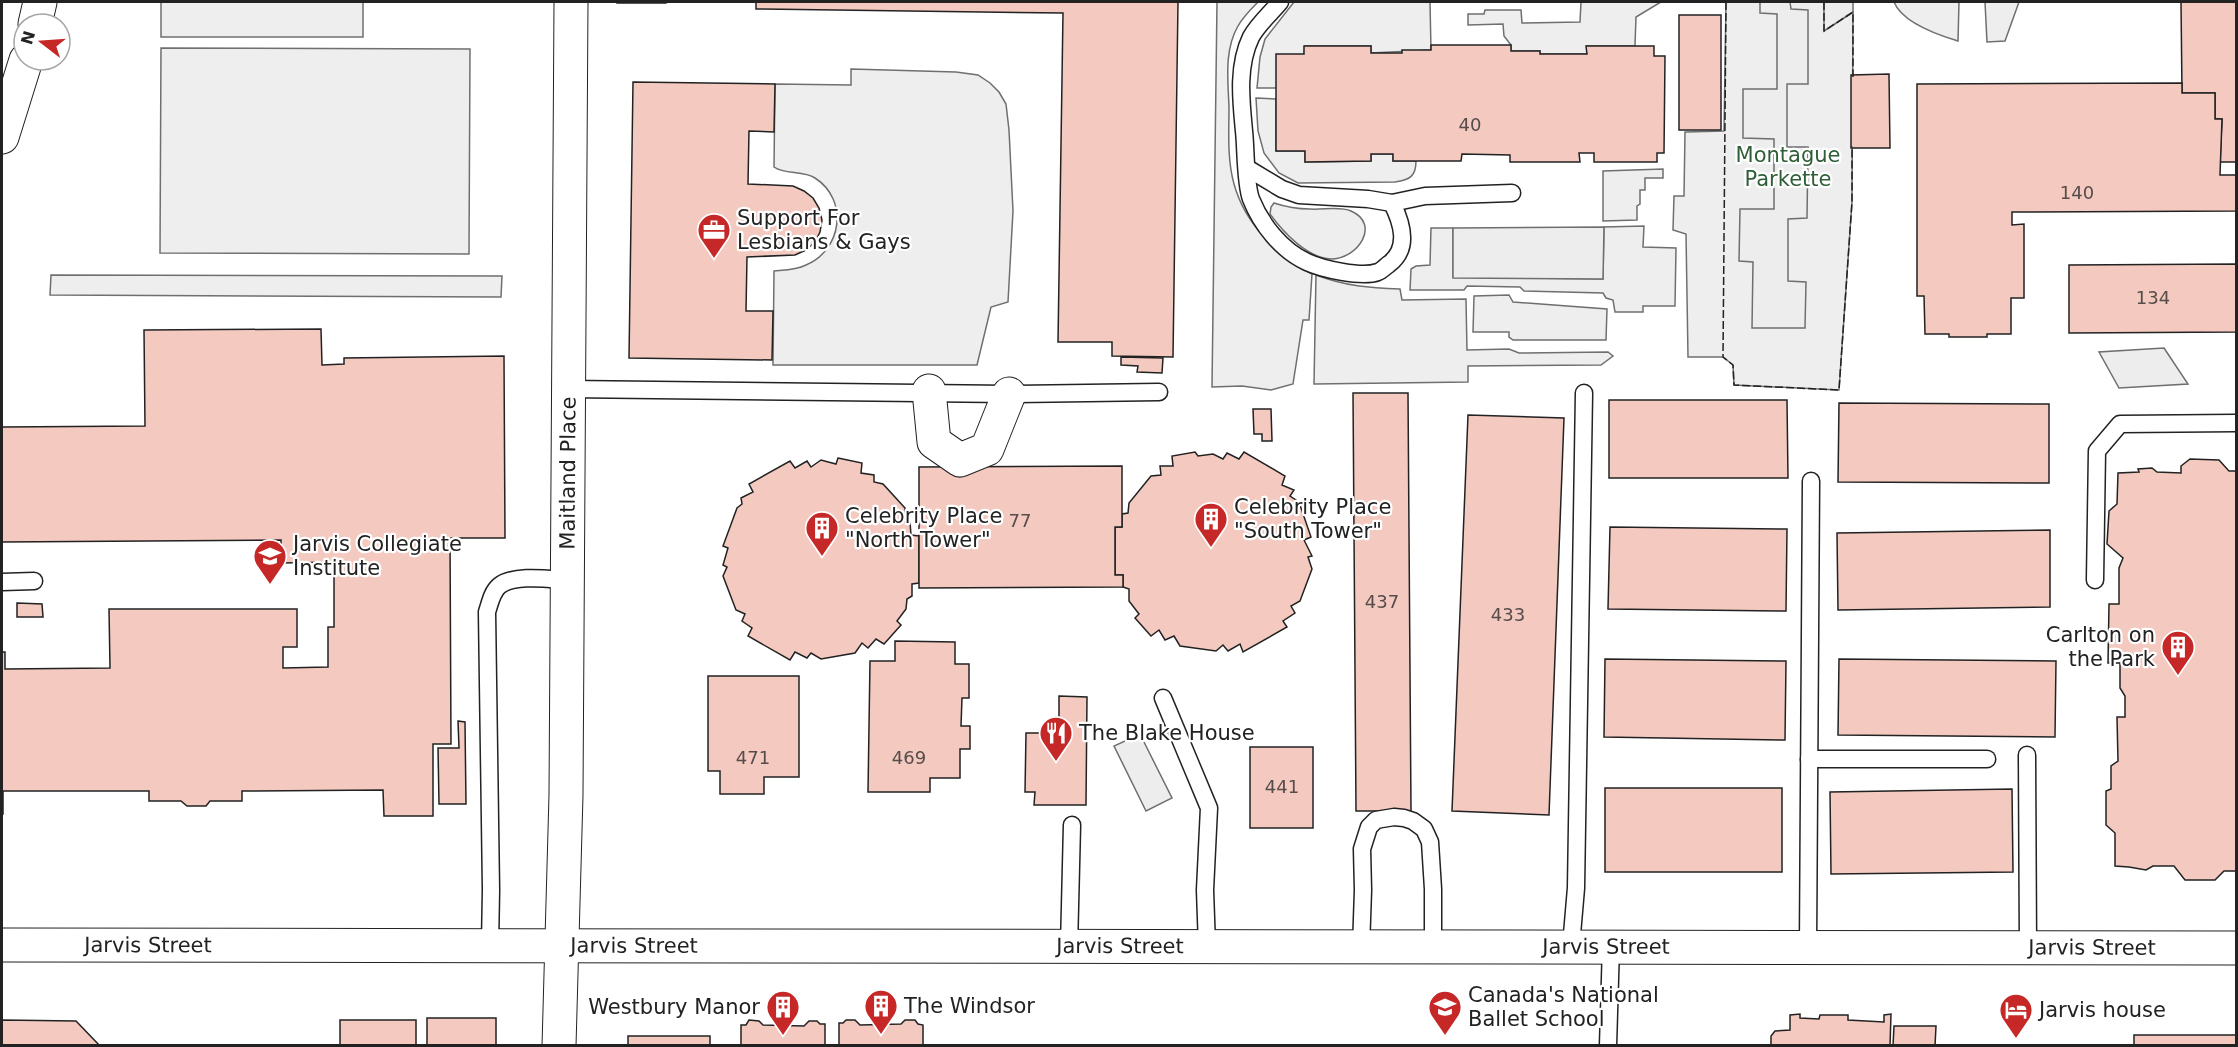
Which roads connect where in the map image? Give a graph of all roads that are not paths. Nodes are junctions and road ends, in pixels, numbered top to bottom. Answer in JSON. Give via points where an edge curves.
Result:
{"nodes":[{"id":1,"x":571,"y":2,"type":"edge"},
{"id":2,"x":1280,"y":2,"type":"edge"},
{"id":3,"x":22,"y":72,"type":"edge"},
{"id":4,"x":4,"y":123,"type":"edge"},
{"id":5,"x":1247,"y":168,"type":"junction"},
{"id":6,"x":1512,"y":193,"type":"dead end"},
{"id":7,"x":1392,"y":203,"type":"junction"},
{"id":8,"x":568,"y":389,"type":"junction"},
{"id":9,"x":929,"y":392,"type":"junction"},
{"id":10,"x":1160,"y":392,"type":"dead end"},
{"id":11,"x":1009,"y":393,"type":"junction"},
{"id":12,"x":1584,"y":393,"type":"dead end"},
{"id":13,"x":2236,"y":423,"type":"edge"},
{"id":14,"x":1811,"y":481,"type":"dead end"},
{"id":15,"x":566,"y":580,"type":"junction"},
{"id":16,"x":2095,"y":580,"type":"dead end"},
{"id":17,"x":34,"y":581,"type":"dead end"},
{"id":18,"x":2,"y":582,"type":"edge"},
{"id":19,"x":1163,"y":698,"type":"dead end"},
{"id":20,"x":2027,"y":755,"type":"dead end"},
{"id":21,"x":1809,"y":759,"type":"junction"},
{"id":22,"x":1987,"y":759,"type":"dead end"},
{"id":23,"x":1072,"y":825,"type":"dead end"},
{"id":24,"x":2,"y":945,"type":"edge"},
{"id":25,"x":490,"y":945,"type":"junction"},
{"id":26,"x":563,"y":945,"type":"junction"},
{"id":27,"x":1611,"y":945,"type":"junction"},
{"id":28,"x":1571,"y":946,"type":"junction"},
{"id":29,"x":1808,"y":946,"type":"junction"},
{"id":30,"x":1070,"y":947,"type":"junction"},
{"id":31,"x":1207,"y":947,"type":"junction"},
{"id":32,"x":1433,"y":947,"type":"junction"},
{"id":33,"x":2028,"y":947,"type":"junction"},
{"id":34,"x":1361,"y":948,"type":"junction"},
{"id":35,"x":2236,"y":948,"type":"edge"},
{"id":36,"x":559,"y":1046,"type":"edge"},
{"id":37,"x":1608,"y":1046,"type":"edge"}],
"edges":[{"from":1,"to":8,"type":"main road","name":"Maitland Place"},
{"from":2,"to":5,"type":"lane","via":[[1252,36],[1243,62],[1241,94]]},
{"from":3,"to":4,"type":"main road"},
{"from":5,"to":7,"type":"lane","via":[[1299,195]]},
{"from":5,"to":7,"type":"lane","via":[[1250,196],[1262,222],[1281,244],[1306,262],[1329,270],[1378,272],[1396,259],[1402,244],[1402,222]]},
{"from":6,"to":7,"type":"lane","via":[[1425,196]]},
{"from":8,"to":9,"type":"lane"},
{"from":8,"to":15,"type":"main road","name":"Maitland Place"},
{"from":9,"to":11,"type":"lane"},
{"from":9,"to":11,"type":"main road","via":[[934,442],[960,460],[987,449]]},
{"from":10,"to":11,"type":"lane"},
{"from":12,"to":28,"type":"lane","via":[[1576,888]]},
{"from":13,"to":16,"type":"lane","via":[[2120,424],[2097,451]]},
{"from":14,"to":21,"type":"lane"},
{"from":15,"to":25,"type":"lane","via":[[510,580],[499,586],[487,612]]},
{"from":15,"to":26,"type":"main road","name":"Maitland Place"},
{"from":17,"to":18,"type":"lane"},
{"from":19,"to":31,"type":"lane","via":[[1209,808]]},
{"from":20,"to":33,"type":"lane"},
{"from":21,"to":22,"type":"lane"},
{"from":21,"to":29,"type":"lane"},
{"from":23,"to":30,"type":"lane"},
{"from":24,"to":25,"type":"main road","name":"Jarvis Street"},
{"from":25,"to":26,"type":"main road","name":"Jarvis Street"},
{"from":26,"to":30,"type":"main road","name":"Jarvis Street"},
{"from":26,"to":36,"type":"main road","name":"Maitland Place"},
{"from":27,"to":28,"type":"main road","name":"Jarvis Street"},
{"from":27,"to":29,"type":"main road","name":"Jarvis Street"},
{"from":27,"to":37,"type":"lane"},
{"from":28,"to":32,"type":"main road","name":"Jarvis Street"},
{"from":29,"to":33,"type":"main road","name":"Jarvis Street"},
{"from":30,"to":31,"type":"main road","name":"Jarvis Street"},
{"from":31,"to":34,"type":"main road","name":"Jarvis Street"},
{"from":32,"to":34,"type":"main road","name":"Jarvis Street"},
{"from":32,"to":34,"type":"lane","via":[[1430,842],[1424,829],[1413,821],[1394,817],[1376,820],[1369,827],[1362,849]]},
{"from":33,"to":35,"type":"main road","name":"Jarvis Street"}]}
